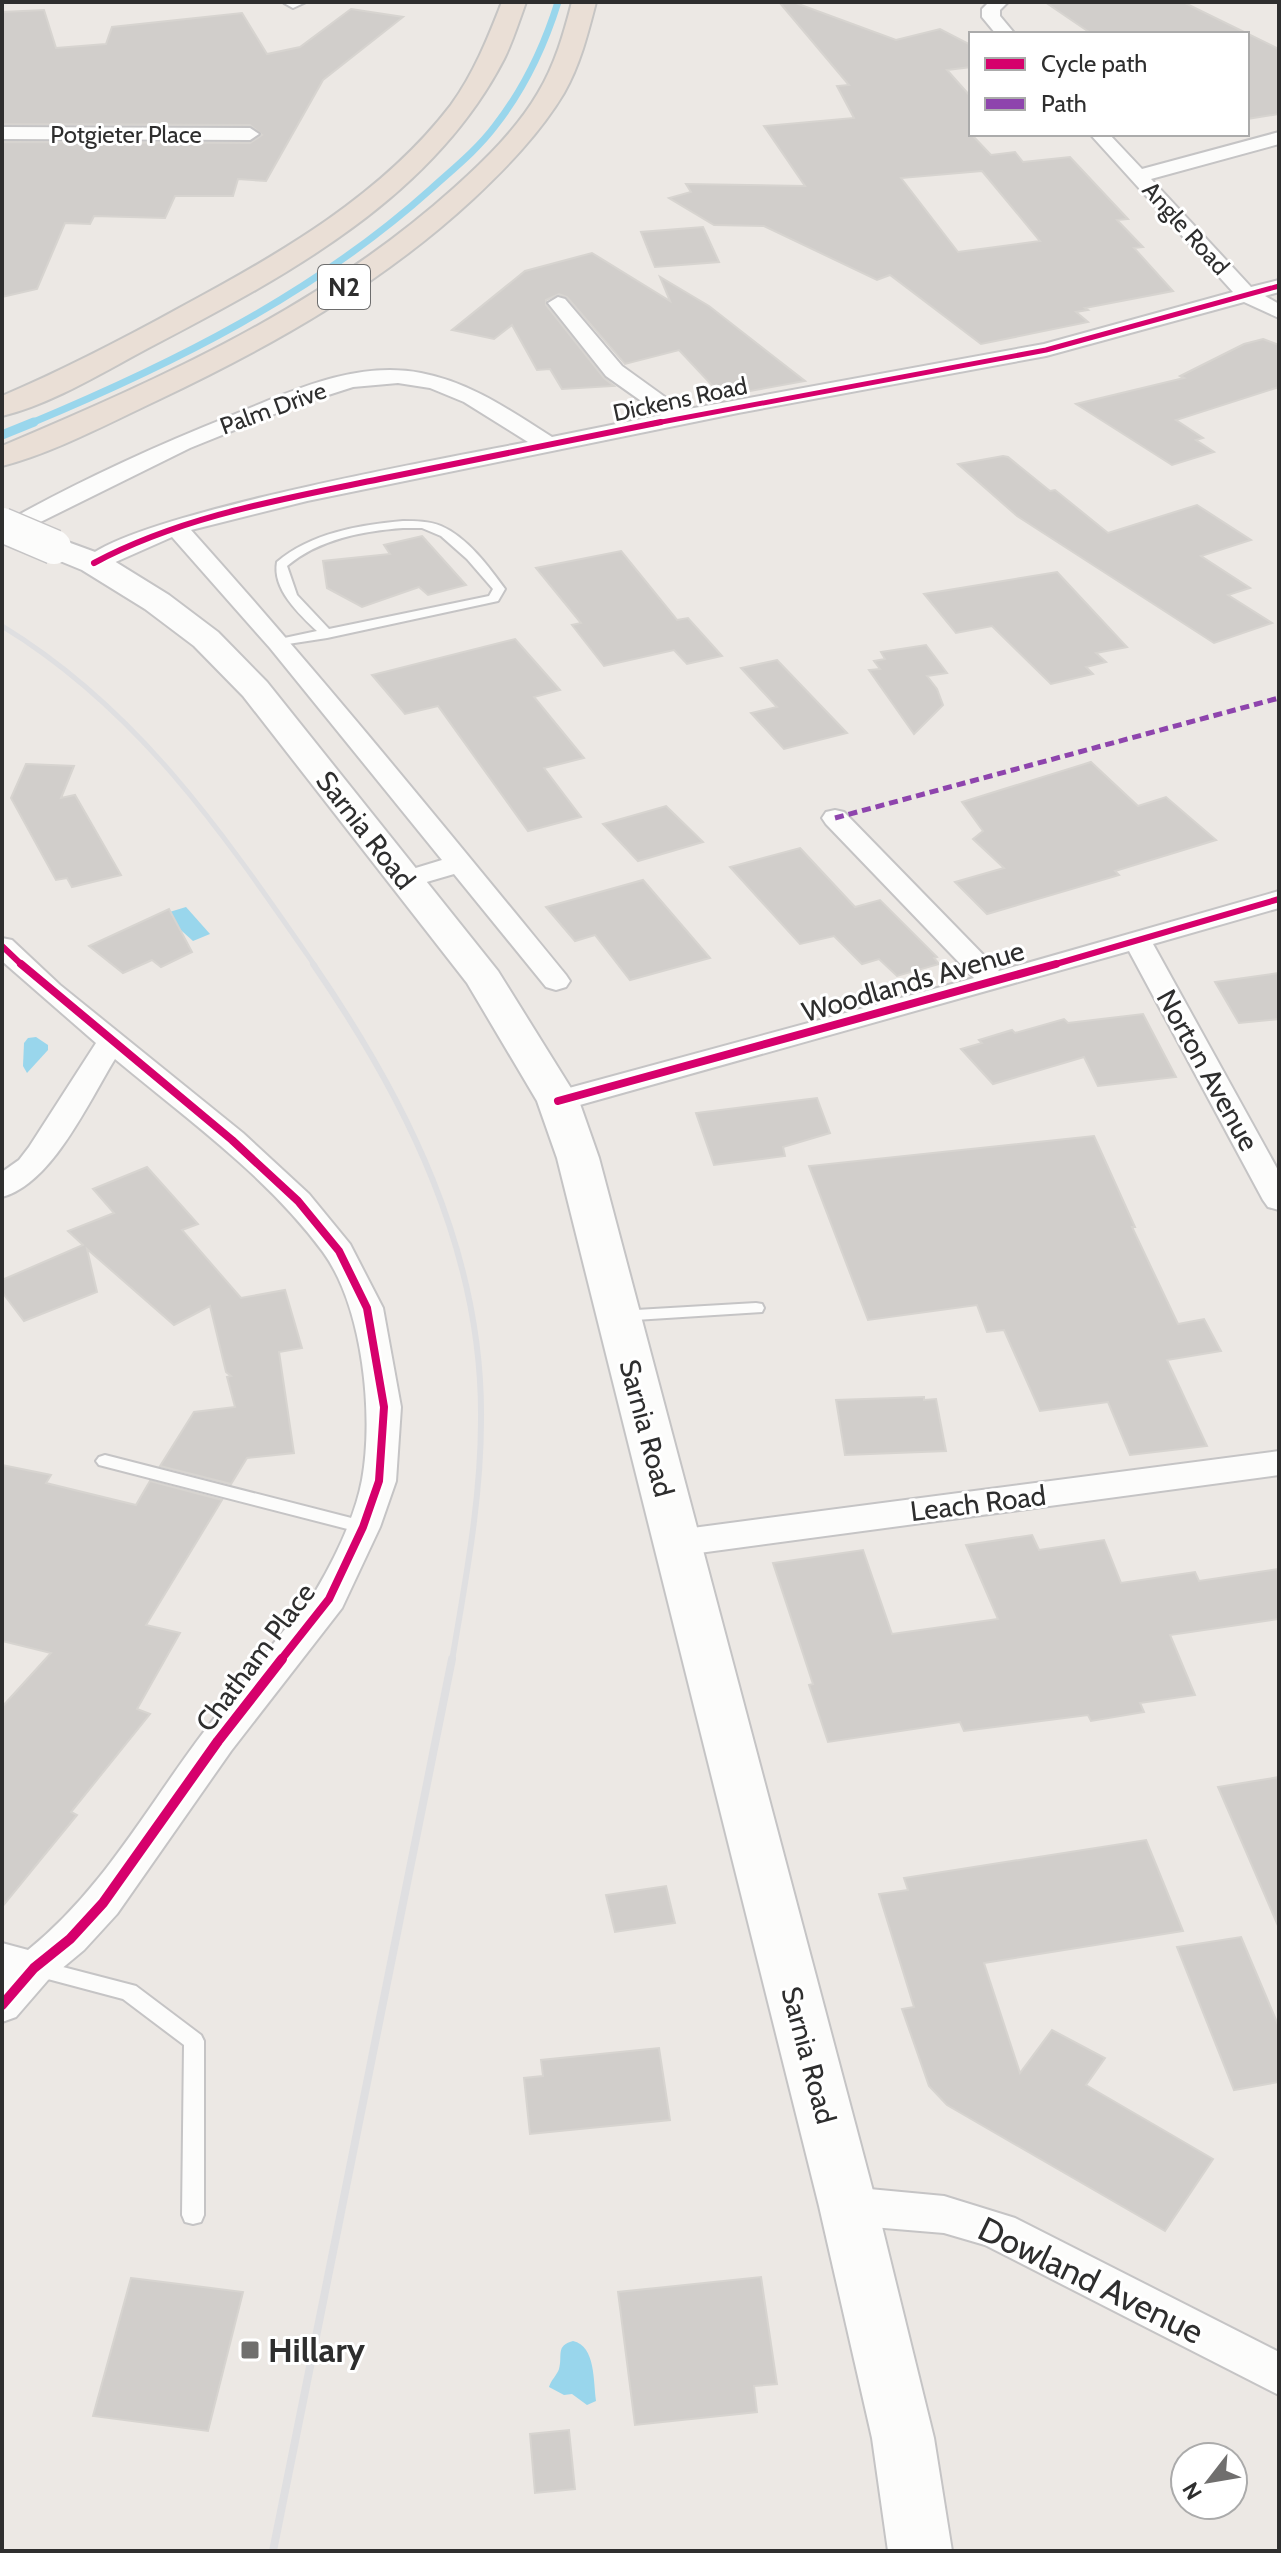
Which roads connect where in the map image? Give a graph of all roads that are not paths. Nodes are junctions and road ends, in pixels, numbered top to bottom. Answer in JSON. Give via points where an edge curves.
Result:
{"nodes":[{"id":1,"x":514,"y":2,"type":"edge"},
{"id":2,"x":584,"y":2,"type":"edge"},
{"id":3,"x":999,"y":2,"type":"edge"},
{"id":4,"x":1004,"y":32,"type":"edge"},
{"id":5,"x":2,"y":133,"type":"edge"},
{"id":6,"x":250,"y":134,"type":"dead end"},
{"id":7,"x":1101,"y":136,"type":"edge"},
{"id":8,"x":1279,"y":138,"type":"edge"},
{"id":9,"x":1139,"y":176,"type":"junction"},
{"id":10,"x":1279,"y":286,"type":"edge"},
{"id":11,"x":1247,"y":295,"type":"junction"},
{"id":12,"x":558,"y":303,"type":"dead end"},
{"id":13,"x":1279,"y":312,"type":"edge"},
{"id":14,"x":2,"y":407,"type":"edge"},
{"id":15,"x":681,"y":419,"type":"junction"},
{"id":16,"x":550,"y":446,"type":"junction"},
{"id":17,"x":2,"y":457,"type":"edge"},
{"id":18,"x":2,"y":525,"type":"edge"},
{"id":19,"x":176,"y":527,"type":"junction"},
{"id":20,"x":2,"y":534,"type":"edge"},
{"id":21,"x":94,"y":563,"type":"junction"},
{"id":22,"x":327,"y":634,"type":"junction"},
{"id":23,"x":279,"y":643,"type":"junction"},
{"id":24,"x":835,"y":818,"type":"dead end"},
{"id":25,"x":460,"y":863,"type":"junction"},
{"id":26,"x":406,"y":880,"type":"junction"},
{"id":27,"x":1279,"y":899,"type":"edge"},
{"id":28,"x":1137,"y":940,"type":"junction"},
{"id":29,"x":2,"y":946,"type":"edge"},
{"id":30,"x":556,"y":981,"type":"dead end"},
{"id":31,"x":993,"y":982,"type":"junction"},
{"id":32,"x":111,"y":1042,"type":"junction"},
{"id":33,"x":558,"y":1101,"type":"junction"},
{"id":34,"x":2,"y":1187,"type":"edge"},
{"id":35,"x":1279,"y":1200,"type":"edge"},
{"id":36,"x":756,"y":1308,"type":"dead end"},
{"id":37,"x":617,"y":1316,"type":"junction"},
{"id":38,"x":105,"y":1461,"type":"dead end"},
{"id":39,"x":1279,"y":1463,"type":"edge"},
{"id":40,"x":363,"y":1527,"type":"junction"},
{"id":41,"x":677,"y":1543,"type":"junction"},
{"id":42,"x":18,"y":1964,"type":"edge"},
{"id":43,"x":2,"y":2005,"type":"edge"},
{"id":44,"x":848,"y":2206,"type":"junction"},
{"id":45,"x":193,"y":2215,"type":"dead end"},
{"id":46,"x":1279,"y":2375,"type":"edge"},
{"id":47,"x":920,"y":2551,"type":"edge"}],
"edges":[{"from":1,"to":14,"type":"highway","number":"N2","via":[[501,44],[476,87],[400,176],[346,220],[219,299]]},
{"from":2,"to":17,"type":"highway","number":"N2","via":[[574,45],[527,128],[455,203],[401,246],[339,290],[199,369]]},
{"from":3,"to":4,"type":"street","via":[[991,17]]},
{"from":5,"to":6,"type":"street","name":"Potgieter Place"},
{"from":7,"to":9,"type":"street","name":"Angle Road"},
{"from":8,"to":9,"type":"street"},
{"from":9,"to":11,"type":"street","name":"Angle Road"},
{"from":10,"to":11,"type":"street","name":"Dickens Road"},
{"from":11,"to":13,"type":"street","name":"Angle Road"},
{"from":11,"to":15,"type":"street","name":"Dickens Road","via":[[1046,350]]},
{"from":12,"to":15,"type":"street","via":[[614,371]]},
{"from":15,"to":16,"type":"street","name":"Dickens Road"},
{"from":16,"to":19,"type":"street","name":"Dickens Road","via":[[306,494]]},
{"from":16,"to":20,"type":"street","name":"Palm Drive","via":[[450,387],[420,379],[357,379],[291,399],[122,468]]},
{"from":18,"to":21,"type":"main road","name":"Sarnia Road","bridge":true},
{"from":19,"to":21,"type":"street","name":"Dickens Road"},
{"from":19,"to":23,"type":"street"},
{"from":21,"to":26,"type":"main road","name":"Sarnia Road","via":[[157,602],[226,659]]},
{"from":22,"to":22,"type":"lane","via":[[487,600],[499,589],[439,529],[423,524],[372,527],[299,551],[281,565],[289,592]]},
{"from":22,"to":23,"type":"lane"},
{"from":23,"to":25,"type":"street"},
{"from":24,"to":31,"type":"street"},
{"from":25,"to":26,"type":"street"},
{"from":25,"to":30,"type":"street"},
{"from":26,"to":33,"type":"main road","name":"Sarnia Road","via":[[484,979]]},
{"from":27,"to":28,"type":"street","name":"Woodlands Avenue"},
{"from":28,"to":31,"type":"street","name":"Woodlands Avenue"},
{"from":28,"to":35,"type":"street","name":"Norton Avenue"},
{"from":29,"to":32,"type":"street"},
{"from":31,"to":33,"type":"street","name":"Woodlands Avenue"},
{"from":32,"to":34,"type":"street","via":[[41,1153]]},
{"from":32,"to":40,"type":"street","name":"Chatham Place","via":[[287,1190],[339,1251],[367,1308],[384,1407],[379,1481]]},
{"from":33,"to":37,"type":"main road","name":"Sarnia Road","via":[[578,1158]]},
{"from":36,"to":37,"type":"lane"},
{"from":37,"to":41,"type":"main road","name":"Sarnia Road"},
{"from":38,"to":40,"type":"lane"},
{"from":39,"to":41,"type":"street","name":"Leach Road"},
{"from":40,"to":42,"type":"street","name":"Chatham Place","via":[[329,1599],[218,1741],[103,1903],[70,1939]]},
{"from":41,"to":44,"type":"main road","name":"Sarnia Road"},
{"from":42,"to":43,"type":"street","name":"Chatham Place"},
{"from":42,"to":45,"type":"lane","via":[[129,1992],[194,2041]]},
{"from":44,"to":46,"type":"street","name":"Dowland Avenue","via":[[939,2212],[979,2223]]},
{"from":44,"to":47,"type":"main road","name":"Sarnia Road","via":[[903,2438]]}]}
